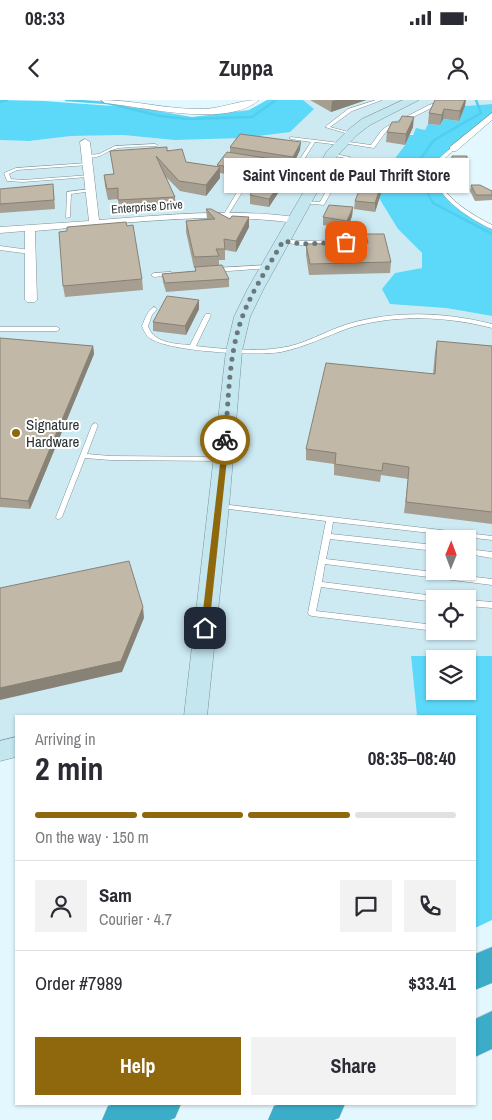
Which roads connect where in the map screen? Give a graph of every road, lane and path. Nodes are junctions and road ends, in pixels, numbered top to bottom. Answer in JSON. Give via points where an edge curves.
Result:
{"nodes":[{"id":1,"x":105,"y":100,"type":"edge"},
{"id":2,"x":255,"y":100,"type":"edge"},
{"id":3,"x":380,"y":100,"type":"edge"},
{"id":4,"x":413,"y":100,"type":"edge"},
{"id":5,"x":449,"y":100,"type":"edge"},
{"id":6,"x":492,"y":116,"type":"edge"},
{"id":7,"x":291,"y":138,"type":"dead end"},
{"id":8,"x":314,"y":141,"type":"junction"},
{"id":9,"x":85,"y":142,"type":"dead end"},
{"id":10,"x":155,"y":145,"type":"dead end"},
{"id":11,"x":453,"y":149,"type":"joint"},
{"id":12,"x":334,"y":157,"type":"junction"},
{"id":13,"x":293,"y":158,"type":"edge"},
{"id":14,"x":302,"y":159,"type":"junction"},
{"id":15,"x":87,"y":160,"type":"junction"},
{"id":16,"x":276,"y":165,"type":"edge"},
{"id":17,"x":88,"y":176,"type":"junction"},
{"id":18,"x":90,"y":190,"type":"junction"},
{"id":19,"x":308,"y":197,"type":"junction"},
{"id":20,"x":226,"y":214,"type":"junction"},
{"id":21,"x":68,"y":217,"type":"dead end"},
{"id":22,"x":295,"y":220,"type":"junction"},
{"id":23,"x":94,"y":223,"type":"junction"},
{"id":24,"x":492,"y":227,"type":"edge"},
{"id":25,"x":30,"y":228,"type":"junction"},
{"id":26,"x":0,"y":230,"type":"edge"},
{"id":27,"x":283,"y":241,"type":"junction"},
{"id":28,"x":376,"y":241,"type":"edge"},
{"id":29,"x":0,"y":248,"type":"edge"},
{"id":30,"x":30,"y":252,"type":"junction"},
{"id":31,"x":268,"y":267,"type":"junction"},
{"id":32,"x":212,"y":270,"type":"edge"},
{"id":33,"x":174,"y":274,"type":"edge"},
{"id":34,"x":154,"y":276,"type":"dead end"},
{"id":35,"x":31,"y":300,"type":"dead end"},
{"id":36,"x":154,"y":309,"type":"dead end"},
{"id":37,"x":208,"y":315,"type":"dead end"},
{"id":38,"x":492,"y":326,"type":"edge"},
{"id":39,"x":0,"y":329,"type":"edge"},
{"id":40,"x":57,"y":330,"type":"dead end"},
{"id":41,"x":193,"y":346,"type":"junction"},
{"id":42,"x":234,"y":352,"type":"junction"},
{"id":43,"x":94,"y":425,"type":"dead end"},
{"id":44,"x":83,"y":456,"type":"junction"},
{"id":45,"x":224,"y":459,"type":"junction"},
{"id":46,"x":220,"y":506,"type":"junction"},
{"id":47,"x":59,"y":517,"type":"dead end"},
{"id":48,"x":330,"y":519,"type":"junction"},
{"id":49,"x":327,"y":536,"type":"junction"},
{"id":50,"x":492,"y":538,"type":"edge"},
{"id":51,"x":426,"y":547,"type":"edge"},
{"id":52,"x":476,"y":553,"type":"edge"},
{"id":53,"x":492,"y":555,"type":"edge"},
{"id":54,"x":322,"y":561,"type":"junction"},
{"id":55,"x":492,"y":582,"type":"edge"},
{"id":56,"x":318,"y":584,"type":"junction"},
{"id":57,"x":426,"y":598,"type":"edge"},
{"id":58,"x":476,"y":604,"type":"edge"},
{"id":59,"x":492,"y":606,"type":"edge"},
{"id":60,"x":426,"y":627,"type":"edge"},
{"id":61,"x":194,"y":715,"type":"edge"},
{"id":62,"x":15,"y":747,"type":"edge"},
{"id":63,"x":0,"y":751,"type":"edge"},
{"id":64,"x":492,"y":964,"type":"edge"},
{"id":65,"x":476,"y":972,"type":"edge"},
{"id":66,"x":492,"y":1030,"type":"edge"},
{"id":67,"x":476,"y":1038,"type":"edge"},
{"id":68,"x":160,"y":1105,"type":"edge"},
{"id":69,"x":162,"y":1105,"type":"edge"},
{"id":70,"x":323,"y":1105,"type":"edge"},
{"id":71,"x":122,"y":1120,"type":"edge"},
{"id":72,"x":162,"y":1120,"type":"edge"},
{"id":73,"x":288,"y":1120,"type":"edge"}],
"edges":[{"from":1,"to":2,"type":"street","via":[[197,113],[232,109]]},
{"from":3,"to":12,"type":"lane","via":[[350,110],[328,124],[326,127]]},
{"from":4,"to":12,"type":"main road","via":[[379,115]]},
{"from":5,"to":12,"type":"lane","via":[[388,128],[372,147]]},
{"from":6,"to":11,"type":"street"},
{"from":7,"to":8,"type":"lane"},
{"from":8,"to":12,"type":"lane"},
{"from":8,"to":14,"type":"lane"},
{"from":9,"to":15,"type":"street"},
{"from":10,"to":15,"type":"lane","via":[[115,147]]},
{"from":11,"to":24,"type":"lane","via":[[438,166],[440,184],[448,198],[460,208]]},
{"from":12,"to":14,"type":"lane"},
{"from":12,"to":16,"type":"lane"},
{"from":12,"to":19,"type":"main road"},
{"from":13,"to":14,"type":"lane"},
{"from":15,"to":17,"type":"street"},
{"from":15,"to":17,"type":"lane","via":[[16,168],[6,173],[8,180],[23,182]]},
{"from":17,"to":18,"type":"street"},
{"from":18,"to":21,"type":"lane","via":[[69,193]]},
{"from":18,"to":23,"type":"street"},
{"from":19,"to":20,"type":"lane","via":[[250,182],[244,185]]},
{"from":19,"to":22,"type":"main road"},
{"from":20,"to":22,"type":"street","name":"Enterprise Drive"},
{"from":20,"to":23,"type":"street","name":"Enterprise Drive"},
{"from":22,"to":27,"type":"main road"},
{"from":23,"to":25,"type":"street","name":"Enterprise Drive"},
{"from":25,"to":26,"type":"street","name":"Enterprise Drive"},
{"from":25,"to":30,"type":"street"},
{"from":27,"to":28,"type":"lane","via":[[301,244]]},
{"from":27,"to":31,"type":"main road"},
{"from":29,"to":30,"type":"lane"},
{"from":30,"to":35,"type":"street"},
{"from":31,"to":32,"type":"lane"},
{"from":31,"to":42,"type":"main road","via":[[245,311]]},
{"from":33,"to":34,"type":"lane"},
{"from":36,"to":41,"type":"lane","via":[[145,326],[149,334],[170,344]]},
{"from":37,"to":41,"type":"lane"},
{"from":38,"to":42,"type":"lane","via":[[450,317],[404,316],[349,326],[283,350]]},
{"from":39,"to":40,"type":"lane"},
{"from":41,"to":42,"type":"lane"},
{"from":42,"to":45,"type":"main road"},
{"from":43,"to":44,"type":"lane"},
{"from":44,"to":45,"type":"lane"},
{"from":44,"to":47,"type":"lane"},
{"from":45,"to":46,"type":"main road"},
{"from":46,"to":48,"type":"lane"},
{"from":46,"to":61,"type":"main road"},
{"from":48,"to":49,"type":"lane"},
{"from":48,"to":50,"type":"lane"},
{"from":49,"to":51,"type":"lane"},
{"from":49,"to":54,"type":"lane"},
{"from":52,"to":53,"type":"lane"},
{"from":54,"to":55,"type":"lane"},
{"from":54,"to":56,"type":"lane"},
{"from":56,"to":57,"type":"lane"},
{"from":56,"to":60,"type":"lane","via":[[312,614]]},
{"from":58,"to":59,"type":"lane"},
{"from":62,"to":63,"type":"main road"},
{"from":64,"to":65,"type":"highway"},
{"from":66,"to":67,"type":"highway"},
{"from":68,"to":71,"type":"highway"},
{"from":69,"to":72,"type":"main road"},
{"from":70,"to":73,"type":"highway"}]}
